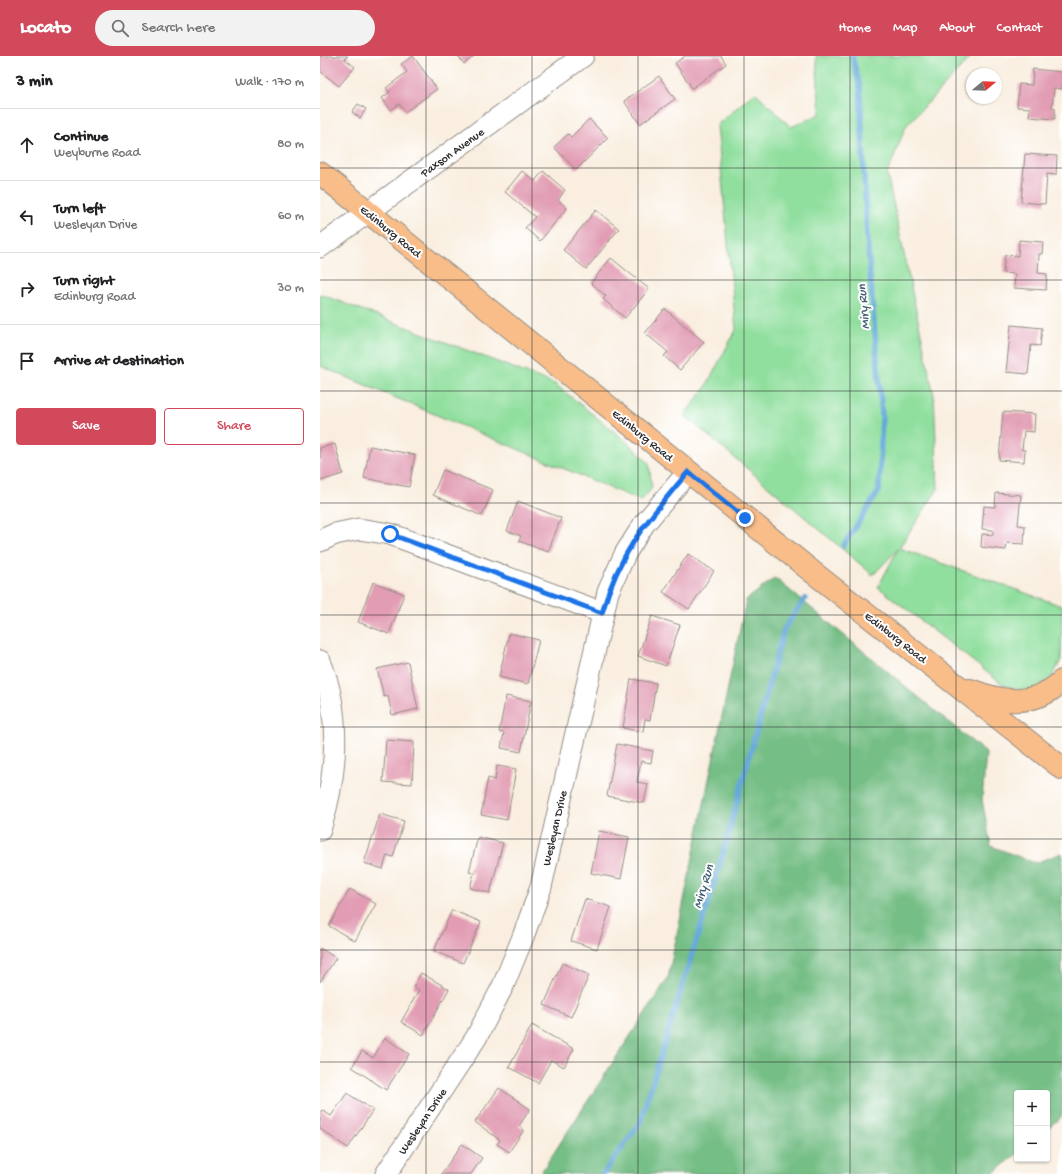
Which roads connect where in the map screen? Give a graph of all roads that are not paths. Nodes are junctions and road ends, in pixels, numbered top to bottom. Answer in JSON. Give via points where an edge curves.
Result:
{"nodes":[{"id":1,"x":583,"y":56,"type":"edge"},
{"id":2,"x":320,"y":173,"type":"edge"},
{"id":3,"x":369,"y":212,"type":"junction"},
{"id":4,"x":320,"y":247,"type":"edge"},
{"id":5,"x":688,"y":472,"type":"junction"},
{"id":6,"x":320,"y":541,"type":"edge"},
{"id":7,"x":602,"y":613,"type":"junction"},
{"id":8,"x":320,"y":661,"type":"edge"},
{"id":9,"x":1062,"y":681,"type":"edge"},
{"id":10,"x":954,"y":683,"type":"junction"},
{"id":11,"x":1062,"y":768,"type":"edge"},
{"id":12,"x":320,"y":830,"type":"edge"},
{"id":13,"x":386,"y":1174,"type":"edge"}],
"edges":[{"from":1,"to":3,"type":"street","name":"Paxson Avenue"},
{"from":2,"to":3,"type":"main road","name":"Edinburg Road"},
{"from":3,"to":4,"type":"street","name":"Paxson Avenue"},
{"from":3,"to":5,"type":"main road","name":"Edinburg Road"},
{"from":5,"to":7,"type":"street","name":"Wesleyan Drive","via":[[644,524],[625,554],[608,592]]},
{"from":5,"to":10,"type":"main road","name":"Edinburg Road"},
{"from":6,"to":7,"type":"street","via":[[335,534],[359,529],[390,534]]},
{"from":7,"to":13,"type":"street","name":"Wesleyan Drive","via":[[541,887],[523,937],[503,986],[476,1038]]},
{"from":8,"to":12,"type":"street","via":[[332,704],[335,741],[326,812]]},
{"from":9,"to":10,"type":"main road","via":[[1039,697],[1020,701],[988,697]]},
{"from":10,"to":11,"type":"main road","name":"Edinburg Road"}]}
